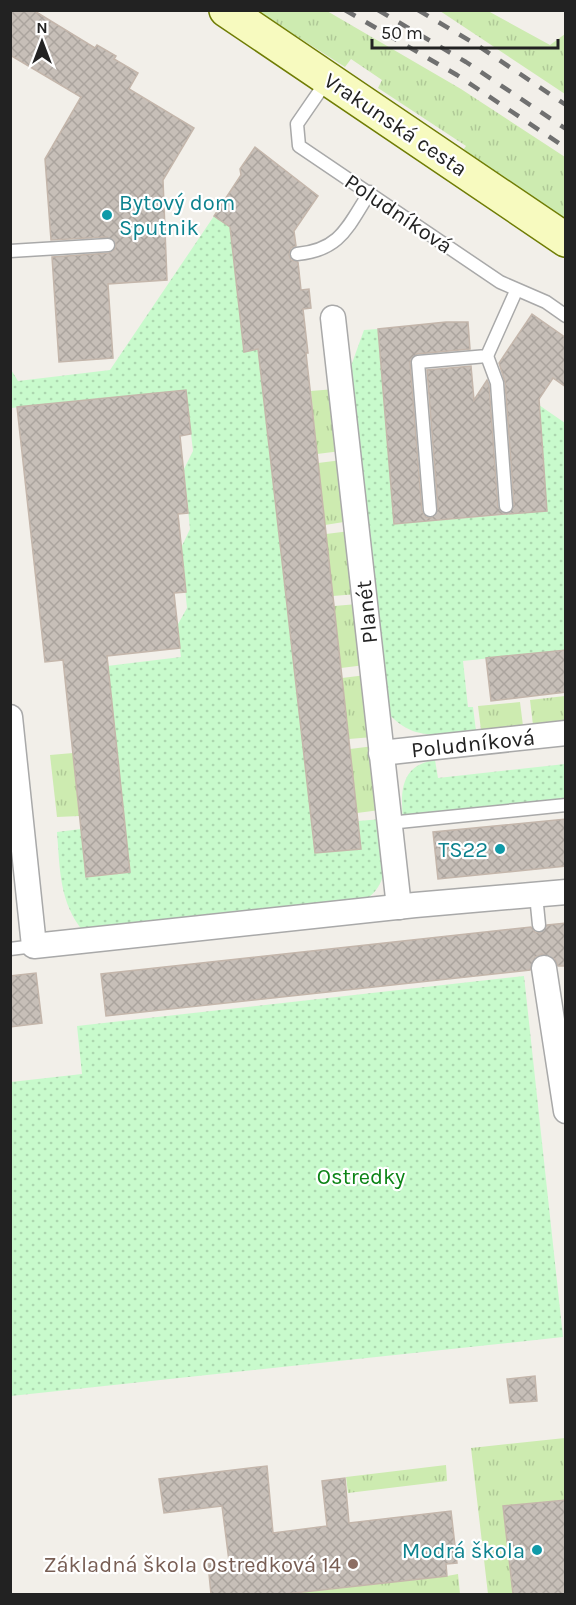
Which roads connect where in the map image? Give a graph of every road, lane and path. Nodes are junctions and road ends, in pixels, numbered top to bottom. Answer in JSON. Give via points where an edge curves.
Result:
{"nodes":[{"id":1,"x":226,"y":10,"type":"edge"},
{"id":2,"x":328,"y":78,"type":"junction"},
{"id":3,"x":370,"y":192,"type":"junction"},
{"id":4,"x":566,"y":240,"type":"edge"},
{"id":5,"x":108,"y":245,"type":"dead end"},
{"id":6,"x":10,"y":251,"type":"edge"},
{"id":7,"x":297,"y":254,"type":"dead end"},
{"id":8,"x":516,"y":291,"type":"junction"},
{"id":9,"x":566,"y":316,"type":"edge"},
{"id":10,"x":333,"y":318,"type":"dead end"},
{"id":11,"x":488,"y":356,"type":"junction"},
{"id":12,"x":506,"y":506,"type":"dead end"},
{"id":13,"x":430,"y":510,"type":"dead end"},
{"id":14,"x":10,"y":717,"type":"edge"},
{"id":15,"x":566,"y":733,"type":"edge"},
{"id":16,"x":381,"y":753,"type":"junction"},
{"id":17,"x":566,"y":805,"type":"edge"},
{"id":18,"x":389,"y":823,"type":"junction"},
{"id":19,"x":566,"y":892,"type":"edge"},
{"id":20,"x":536,"y":895,"type":"junction"},
{"id":21,"x":399,"y":907,"type":"junction"},
{"id":22,"x":539,"y":925,"type":"dead end"},
{"id":23,"x":34,"y":946,"type":"junction"},
{"id":24,"x":10,"y":949,"type":"edge"},
{"id":25,"x":544,"y":968,"type":"dead end"},
{"id":26,"x":566,"y":1112,"type":"edge"}],
"edges":[{"from":1,"to":2,"type":"main road","name":"Vrakunská cesta"},
{"from":2,"to":3,"type":"lane","name":"Poludníková","via":[[297,124],[299,146]]},
{"from":2,"to":4,"type":"main road","name":"Vrakunská cesta"},
{"from":3,"to":7,"type":"lane","via":[[347,228],[329,247]]},
{"from":3,"to":8,"type":"lane","name":"Poludníková"},
{"from":5,"to":6,"type":"lane"},
{"from":8,"to":9,"type":"lane","name":"Poludníková","via":[[546,302]]},
{"from":8,"to":11,"type":"lane"},
{"from":10,"to":16,"type":"street","name":"Planét"},
{"from":11,"to":12,"type":"lane","via":[[497,383]]},
{"from":11,"to":13,"type":"lane","via":[[418,362]]},
{"from":14,"to":23,"type":"street"},
{"from":15,"to":16,"type":"street","name":"Poludníková"},
{"from":16,"to":18,"type":"street","name":"Planét"},
{"from":17,"to":18,"type":"lane"},
{"from":18,"to":21,"type":"street","name":"Planét"},
{"from":19,"to":20,"type":"street"},
{"from":20,"to":21,"type":"street"},
{"from":20,"to":22,"type":"lane"},
{"from":21,"to":23,"type":"street"},
{"from":23,"to":24,"type":"lane"},
{"from":25,"to":26,"type":"street"}]}
